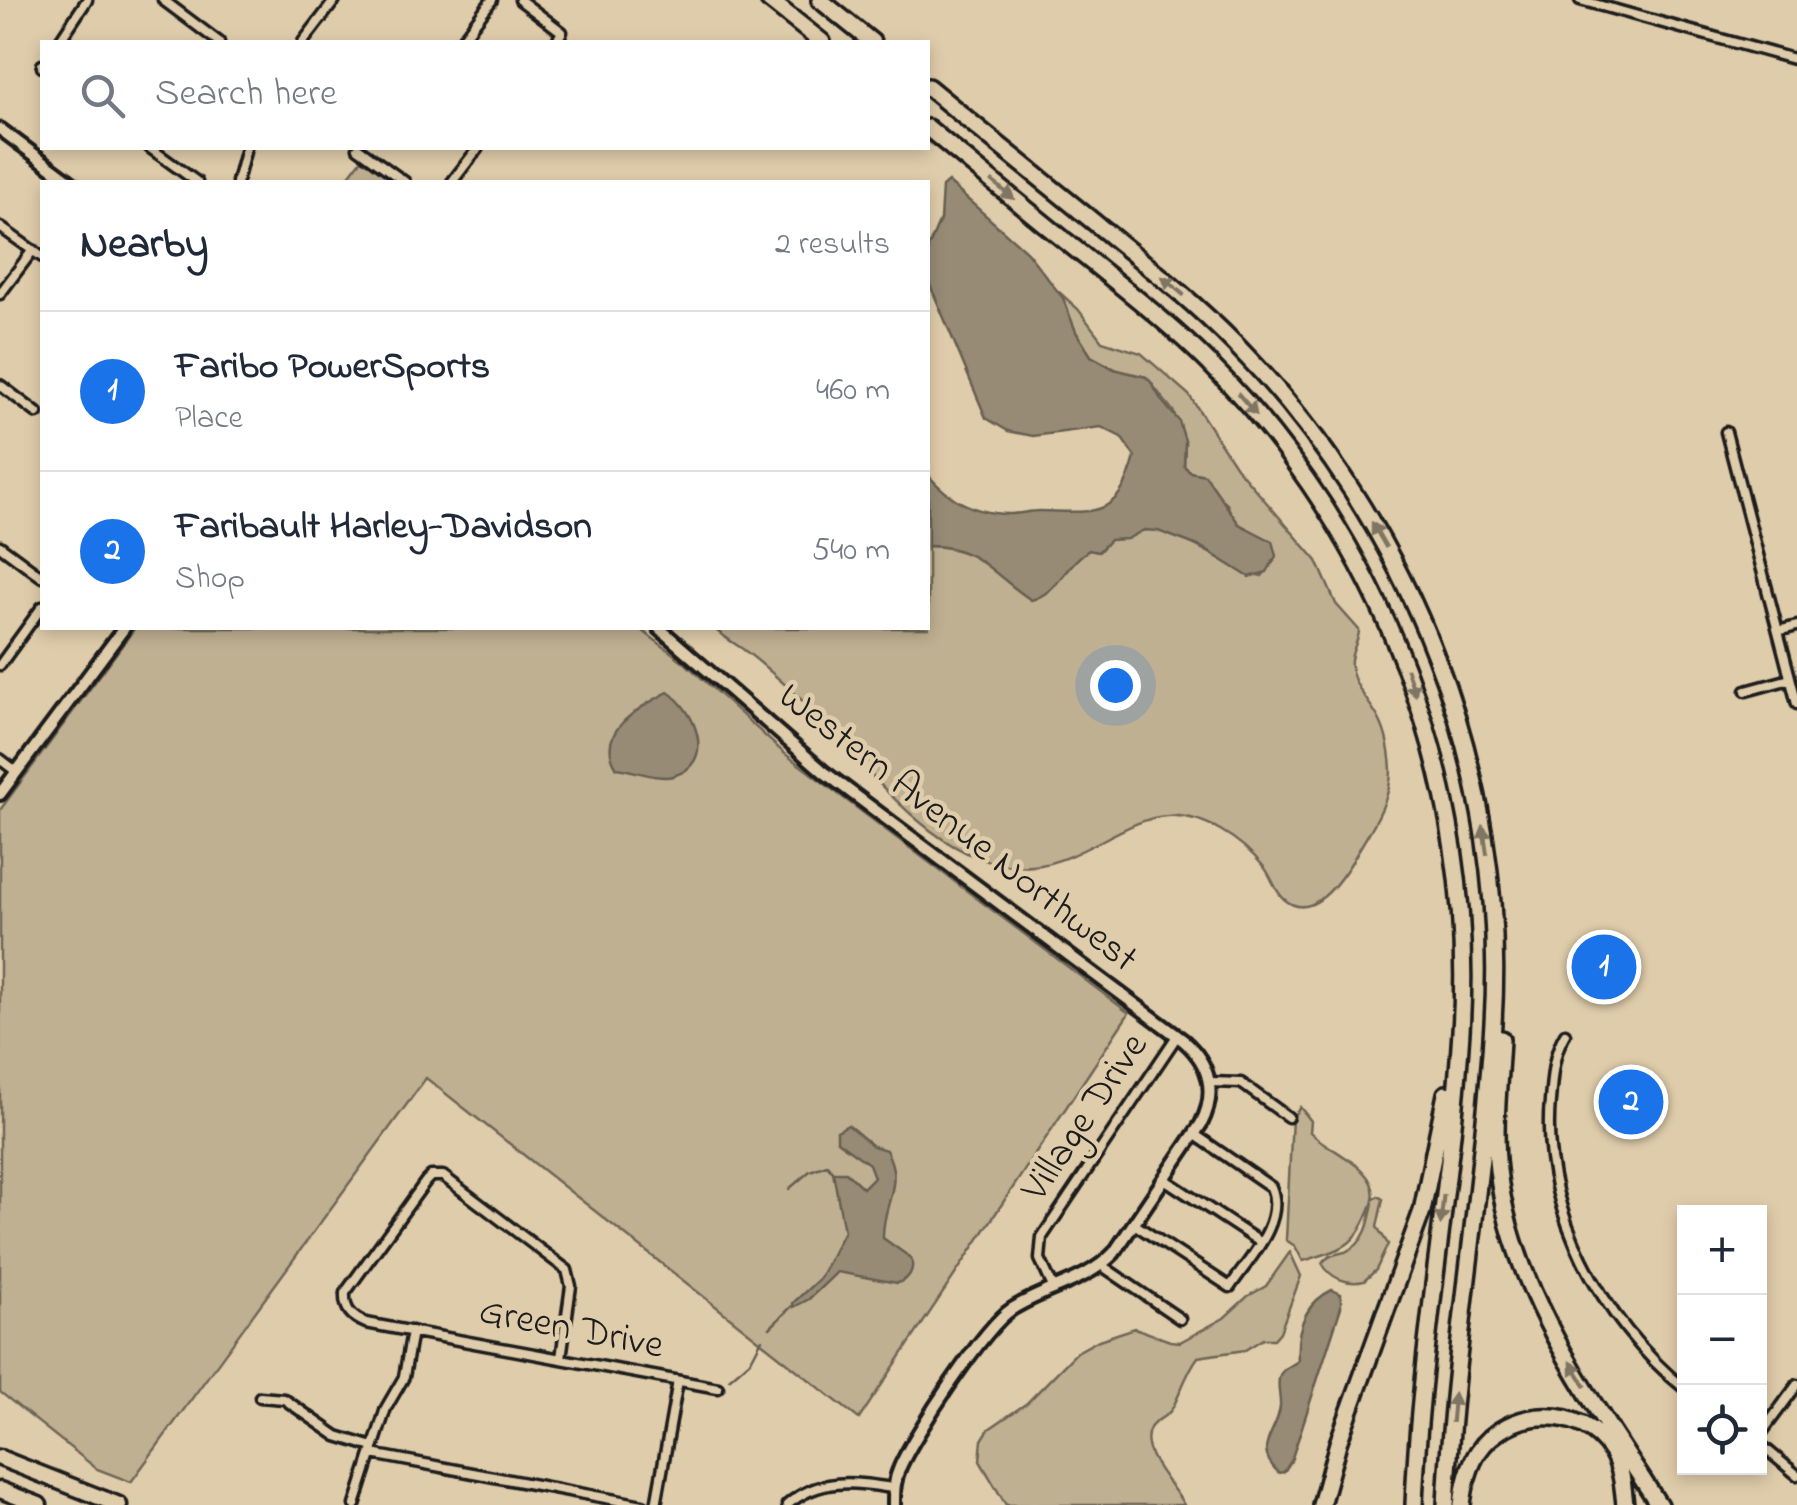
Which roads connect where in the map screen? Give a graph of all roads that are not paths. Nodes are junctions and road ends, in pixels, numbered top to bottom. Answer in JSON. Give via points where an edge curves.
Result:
{"nodes":[{"id":1,"x":87,"y":0,"type":"edge"},
{"id":2,"x":163,"y":0,"type":"edge"},
{"id":3,"x":334,"y":0,"type":"edge"},
{"id":4,"x":492,"y":0,"type":"edge"},
{"id":5,"x":520,"y":0,"type":"edge"},
{"id":6,"x":769,"y":0,"type":"edge"},
{"id":7,"x":820,"y":0,"type":"edge"},
{"id":8,"x":1580,"y":0,"type":"edge"},
{"id":9,"x":60,"y":40,"type":"edge"},
{"id":10,"x":216,"y":40,"type":"edge"},
{"id":11,"x":304,"y":40,"type":"edge"},
{"id":12,"x":462,"y":40,"type":"edge"},
{"id":13,"x":557,"y":40,"type":"edge"},
{"id":14,"x":819,"y":40,"type":"edge"},
{"id":15,"x":870,"y":40,"type":"edge"},
{"id":16,"x":1797,"y":60,"type":"edge"},
{"id":17,"x":930,"y":89,"type":"edge"},
{"id":18,"x":0,"y":129,"type":"edge"},
{"id":19,"x":930,"y":130,"type":"edge"},
{"id":20,"x":153,"y":150,"type":"edge"},
{"id":21,"x":245,"y":150,"type":"edge"},
{"id":22,"x":361,"y":150,"type":"edge"},
{"id":23,"x":379,"y":150,"type":"edge"},
{"id":24,"x":476,"y":150,"type":"edge"},
{"id":25,"x":373,"y":158,"type":"junction"},
{"id":26,"x":68,"y":180,"type":"edge"},
{"id":27,"x":195,"y":180,"type":"edge"},
{"id":28,"x":238,"y":180,"type":"edge"},
{"id":29,"x":402,"y":180,"type":"edge"},
{"id":30,"x":454,"y":180,"type":"edge"},
{"id":31,"x":0,"y":227,"type":"edge"},
{"id":32,"x":33,"y":250,"type":"junction"},
{"id":33,"x":40,"y":256,"type":"edge"},
{"id":34,"x":0,"y":294,"type":"edge"},
{"id":35,"x":0,"y":385,"type":"edge"},
{"id":36,"x":37,"y":413,"type":"dead end"},
{"id":37,"x":1726,"y":432,"type":"dead end"},
{"id":38,"x":1764,"y":527,"type":"dead end"},
{"id":39,"x":1752,"y":530,"type":"junction"},
{"id":40,"x":0,"y":546,"type":"edge"},
{"id":41,"x":40,"y":575,"type":"edge"},
{"id":42,"x":40,"y":609,"type":"edge"},
{"id":43,"x":1797,"y":626,"type":"edge"},
{"id":44,"x":123,"y":630,"type":"edge"},
{"id":45,"x":661,"y":630,"type":"edge"},
{"id":46,"x":1778,"y":631,"type":"junction"},
{"id":47,"x":0,"y":665,"type":"edge"},
{"id":48,"x":1790,"y":679,"type":"junction"},
{"id":49,"x":1746,"y":691,"type":"dead end"},
{"id":50,"x":1797,"y":704,"type":"edge"},
{"id":51,"x":0,"y":759,"type":"edge"},
{"id":52,"x":17,"y":772,"type":"junction"},
{"id":53,"x":0,"y":794,"type":"edge"},
{"id":54,"x":1492,"y":888,"type":"junction"},
{"id":55,"x":1462,"y":996,"type":"junction"},
{"id":56,"x":1565,"y":1034,"type":"dead end"},
{"id":57,"x":1177,"y":1036,"type":"junction"},
{"id":58,"x":1210,"y":1082,"type":"junction"},
{"id":59,"x":1288,"y":1117,"type":"dead end"},
{"id":60,"x":1194,"y":1134,"type":"junction"},
{"id":61,"x":1164,"y":1179,"type":"junction"},
{"id":62,"x":1134,"y":1224,"type":"junction"},
{"id":63,"x":1260,"y":1242,"type":"junction"},
{"id":64,"x":1101,"y":1265,"type":"junction"},
{"id":65,"x":1054,"y":1289,"type":"junction"},
{"id":66,"x":1180,"y":1319,"type":"dead end"},
{"id":67,"x":412,"y":1331,"type":"junction"},
{"id":68,"x":561,"y":1358,"type":"junction"},
{"id":69,"x":678,"y":1381,"type":"junction"},
{"id":70,"x":1797,"y":1384,"type":"edge"},
{"id":71,"x":1680,"y":1385,"type":"edge"},
{"id":72,"x":718,"y":1388,"type":"dead end"},
{"id":73,"x":260,"y":1397,"type":"dead end"},
{"id":74,"x":1767,"y":1426,"type":"edge"},
{"id":75,"x":372,"y":1450,"type":"junction"},
{"id":76,"x":1767,"y":1450,"type":"edge"},
{"id":77,"x":1628,"y":1457,"type":"junction"},
{"id":78,"x":0,"y":1458,"type":"edge"},
{"id":79,"x":1797,"y":1475,"type":"edge"},
{"id":80,"x":894,"y":1488,"type":"junction"},
{"id":81,"x":0,"y":1491,"type":"edge"},
{"id":82,"x":1624,"y":1500,"type":"edge"},
{"id":83,"x":34,"y":1503,"type":"edge"},
{"id":84,"x":118,"y":1505,"type":"edge"},
{"id":85,"x":355,"y":1505,"type":"edge"},
{"id":86,"x":643,"y":1505,"type":"edge"},
{"id":87,"x":656,"y":1505,"type":"edge"},
{"id":88,"x":787,"y":1505,"type":"edge"},
{"id":89,"x":894,"y":1505,"type":"edge"},
{"id":90,"x":1321,"y":1505,"type":"edge"},
{"id":91,"x":1414,"y":1505,"type":"edge"},
{"id":92,"x":1446,"y":1505,"type":"edge"},
{"id":93,"x":1462,"y":1505,"type":"edge"},
{"id":94,"x":1645,"y":1505,"type":"edge"},
{"id":95,"x":1659,"y":1505,"type":"edge"}],
"edges":[{"from":1,"to":9,"type":"street"},
{"from":2,"to":10,"type":"street"},
{"from":3,"to":11,"type":"street"},
{"from":4,"to":12,"type":"street"},
{"from":5,"to":13,"type":"street","via":[[562,32]]},
{"from":6,"to":14,"type":"highway"},
{"from":7,"to":15,"type":"highway"},
{"from":8,"to":16,"type":"street"},
{"from":54,"to":17,"type":"highway","one_way":true,"via":[[1477,794],[1442,672],[1396,564],[1327,452],[1200,310]]},
{"from":18,"to":26,"type":"street"},
{"from":19,"to":55,"type":"highway","one_way":true,"via":[[1208,362],[1330,515],[1394,637],[1434,755],[1458,885]]},
{"from":20,"to":27,"type":"street"},
{"from":21,"to":28,"type":"street"},
{"from":22,"to":25,"type":"street"},
{"from":23,"to":25,"type":"street"},
{"from":24,"to":30,"type":"street"},
{"from":25,"to":29,"type":"street"},
{"from":31,"to":32,"type":"street"},
{"from":32,"to":33,"type":"street"},
{"from":32,"to":34,"type":"street"},
{"from":35,"to":36,"type":"street"},
{"from":37,"to":39,"type":"street"},
{"from":38,"to":39,"type":"street"},
{"from":39,"to":46,"type":"street"},
{"from":40,"to":41,"type":"street"},
{"from":42,"to":47,"type":"street"},
{"from":43,"to":46,"type":"street"},
{"from":44,"to":52,"type":"street"},
{"from":45,"to":57,"type":"street","name":"Western Avenue Northwest","via":[[824,772]]},
{"from":46,"to":48,"type":"street"},
{"from":48,"to":49,"type":"street"},
{"from":48,"to":50,"type":"street"},
{"from":51,"to":52,"type":"street"},
{"from":52,"to":53,"type":"street"},
{"from":77,"to":54,"type":"highway","one_way":true,"via":[[1541,1311],[1504,1205],[1496,1131],[1500,989]]},
{"from":92,"to":54,"type":"highway","one_way":true,"via":[[1493,1023]]},
{"from":55,"to":90,"type":"highway","via":[[1422,1212]]},
{"from":55,"to":91,"type":"highway","one_way":true},
{"from":56,"to":71,"type":"street","via":[[1553,1066],[1549,1109],[1560,1208],[1628,1333]]},
{"from":57,"to":58,"type":"street","name":"Western Avenue Northwest","via":[[1199,1058]]},
{"from":57,"to":65,"type":"street","name":"Village Drive","via":[[1042,1237],[1040,1259]]},
{"from":58,"to":59,"type":"street","via":[[1241,1083]]},
{"from":58,"to":60,"type":"street","via":[[1207,1111]]},
{"from":60,"to":61,"type":"street"},
{"from":60,"to":63,"type":"street","via":[[1272,1188],[1273,1220]]},
{"from":61,"to":62,"type":"street"},
{"from":61,"to":63,"type":"street"},
{"from":62,"to":63,"type":"street","via":[[1230,1287]]},
{"from":62,"to":64,"type":"street"},
{"from":64,"to":65,"type":"street"},
{"from":64,"to":66,"type":"street"},
{"from":65,"to":80,"type":"street","via":[[1014,1308],[988,1331],[906,1455]]},
{"from":67,"to":68,"type":"street","name":"Green Drive"},
{"from":67,"to":68,"type":"street","name":"Green Drive","via":[[357,1320],[340,1297],[426,1181],[443,1176],[567,1270],[571,1286]]},
{"from":67,"to":75,"type":"street","via":[[402,1385]]},
{"from":68,"to":69,"type":"street","name":"Green Drive"},
{"from":69,"to":72,"type":"street","name":"Green Drive"},
{"from":69,"to":87,"type":"street"},
{"from":70,"to":74,"type":"street"},
{"from":73,"to":75,"type":"street","via":[[284,1399],[336,1436]]},
{"from":75,"to":85,"type":"street"},
{"from":75,"to":86,"type":"street"},
{"from":76,"to":79,"type":"street"},
{"from":77,"to":94,"type":"highway"},
{"from":77,"to":95,"type":"highway"},
{"from":78,"to":84,"type":"highway"},
{"from":80,"to":88,"type":"street","via":[[829,1483]]},
{"from":80,"to":89,"type":"street"},
{"from":81,"to":83,"type":"highway"},
{"from":82,"to":93,"type":"highway","via":[[1613,1454],[1592,1431],[1564,1418],[1532,1417],[1502,1429],[1479,1451]]}]}
